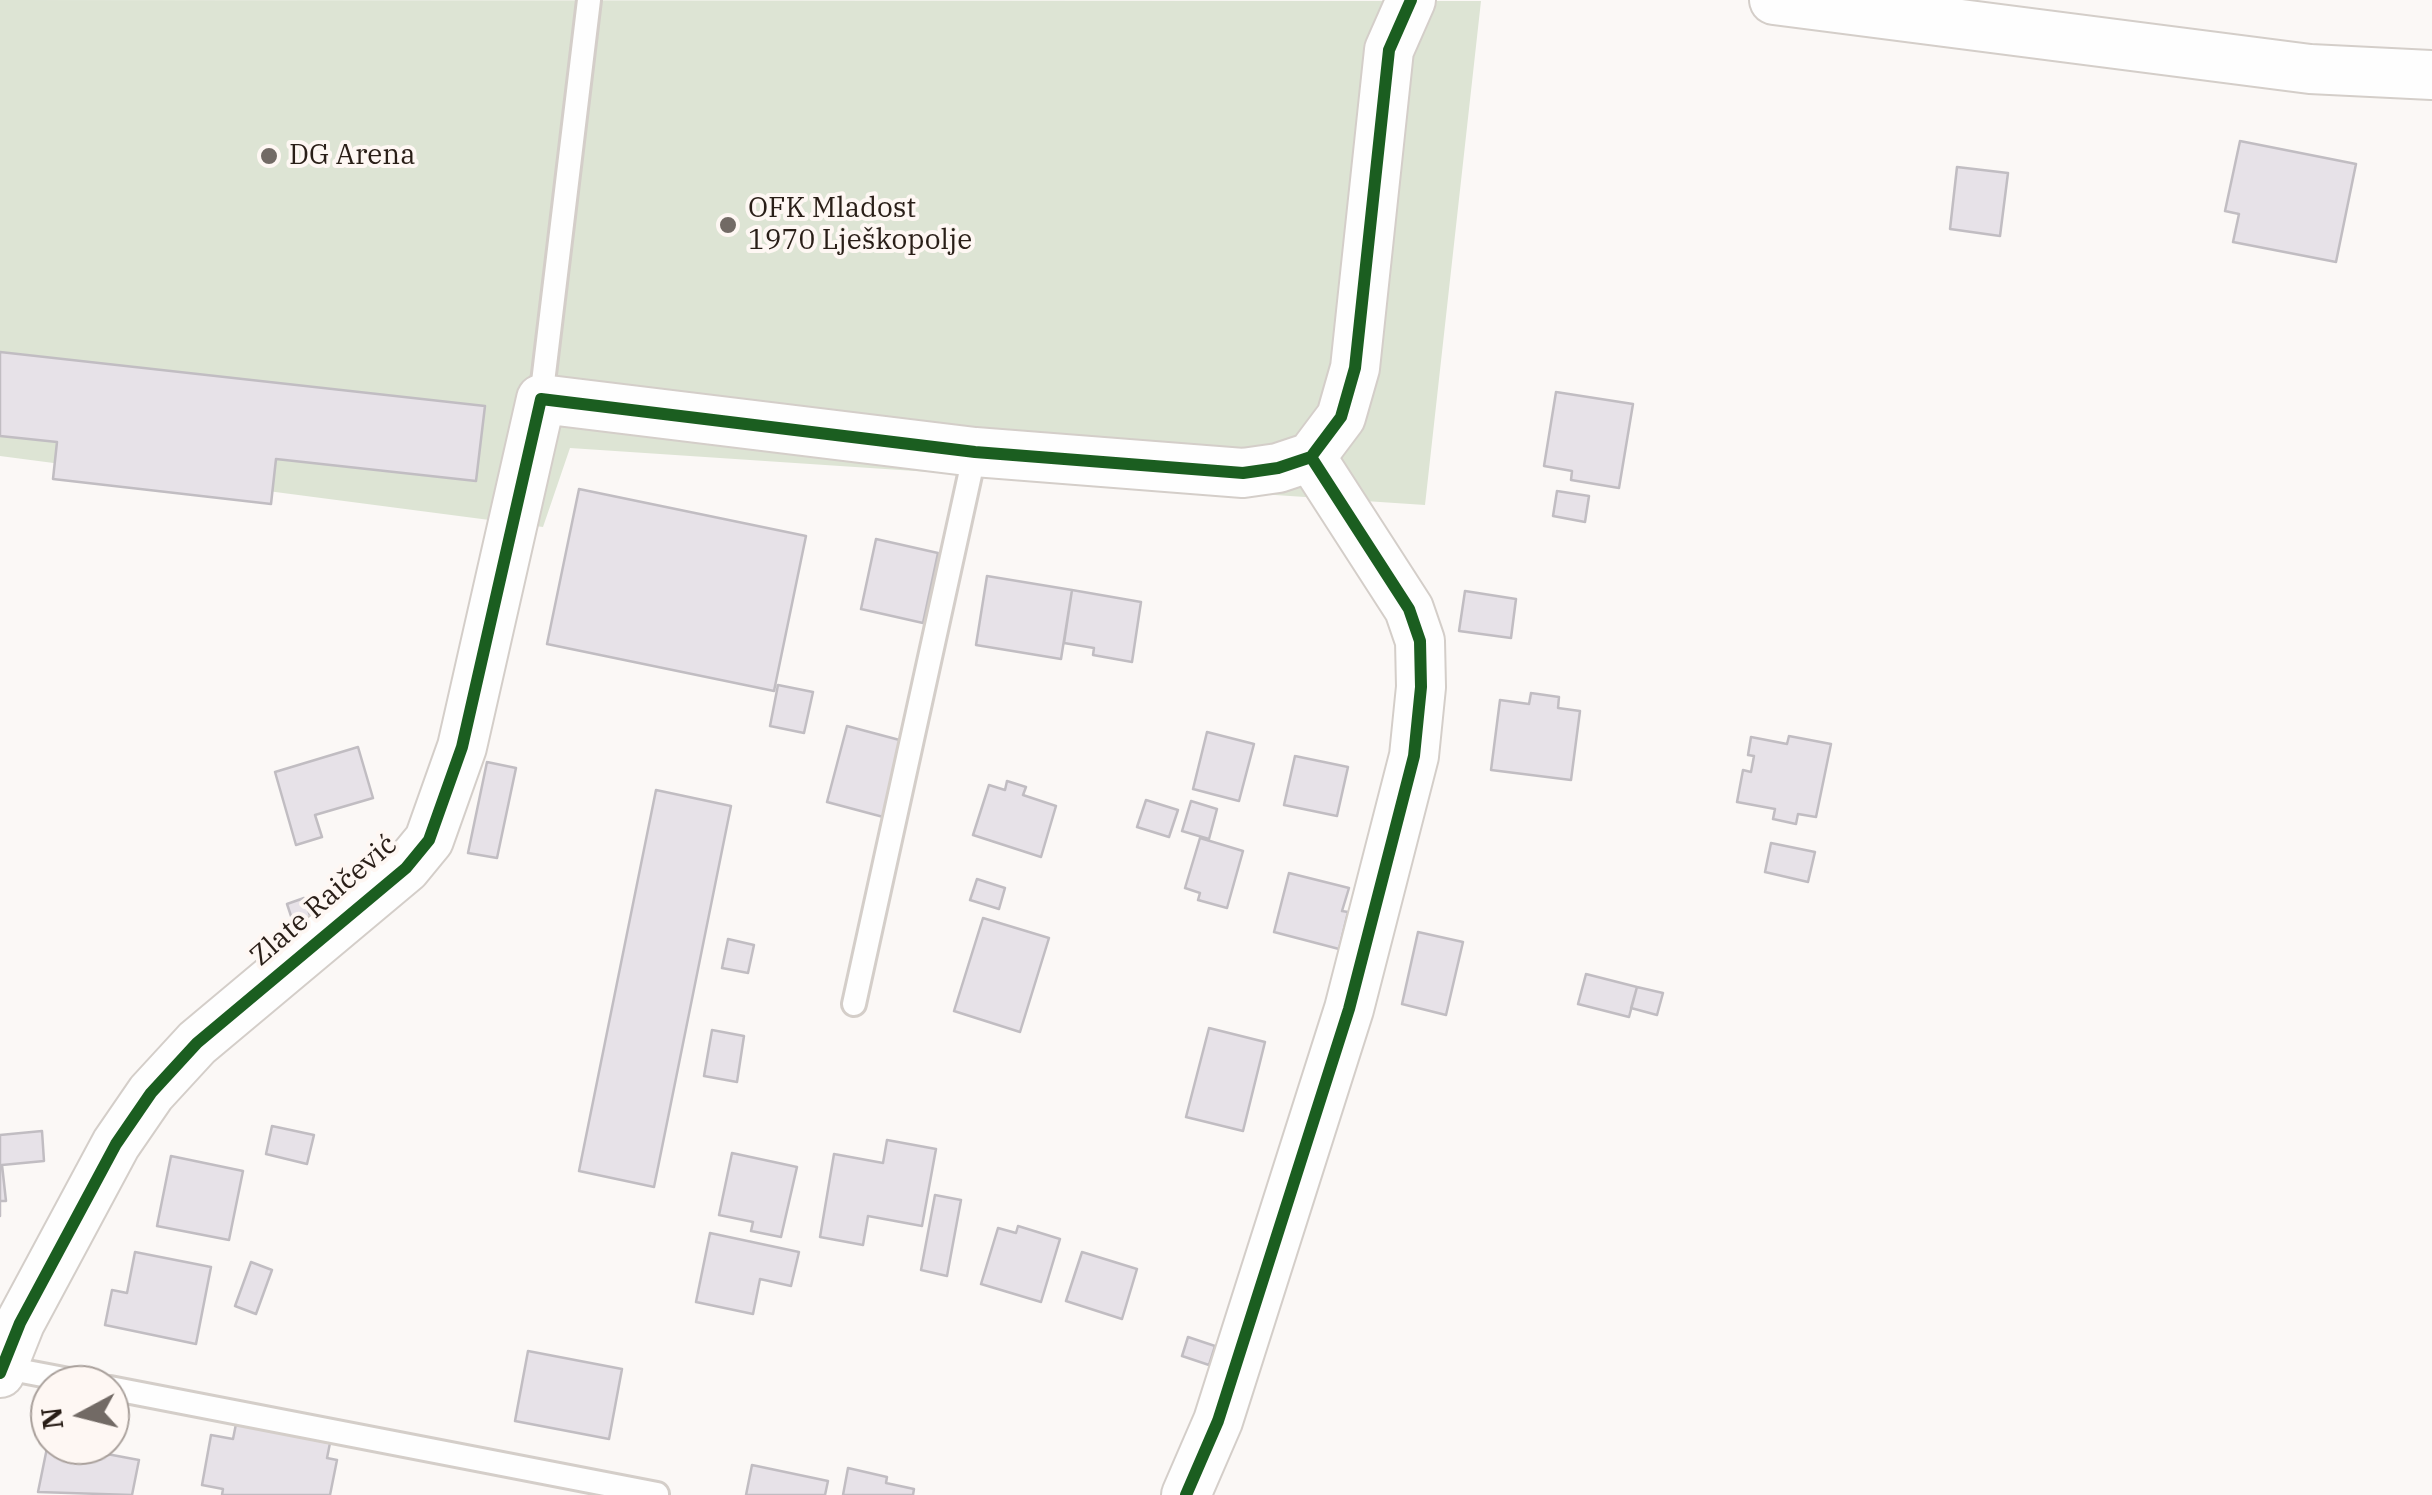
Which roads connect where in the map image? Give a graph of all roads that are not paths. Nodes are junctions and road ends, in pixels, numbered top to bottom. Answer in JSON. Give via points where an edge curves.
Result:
{"nodes":[{"id":1,"x":589,"y":0,"type":"edge"},
{"id":2,"x":1411,"y":0,"type":"edge"},
{"id":3,"x":1774,"y":0,"type":"edge"},
{"id":4,"x":2432,"y":74,"type":"edge"},
{"id":5,"x":541,"y":399,"type":"junction"},
{"id":6,"x":975,"y":452,"type":"junction"},
{"id":7,"x":1311,"y":456,"type":"junction"},
{"id":8,"x":854,"y":1004,"type":"dead end"},
{"id":9,"x":1,"y":1370,"type":"edge"},
{"id":10,"x":30,"y":1375,"type":"edge"},
{"id":11,"x":130,"y":1392,"type":"edge"},
{"id":12,"x":657,"y":1494,"type":"edge"},
{"id":13,"x":1186,"y":1495,"type":"edge"}],
"edges":[{"from":1,"to":5,"type":"lane"},
{"from":2,"to":7,"type":"street","via":[[1389,50],[1355,368],[1341,417]]},
{"from":3,"to":4,"type":"street","via":[[2310,69]]},
{"from":5,"to":6,"type":"street"},
{"from":5,"to":9,"type":"street","name":"Zlate Raičević","via":[[462,747],[429,840],[406,868],[197,1042],[151,1093],[116,1144]]},
{"from":6,"to":7,"type":"street","via":[[1243,473]]},
{"from":6,"to":8,"type":"lane"},
{"from":7,"to":13,"type":"street","via":[[1410,609],[1420,641],[1414,756],[1343,1028],[1218,1421]]},
{"from":9,"to":10,"type":"lane"},
{"from":11,"to":12,"type":"lane"}]}
